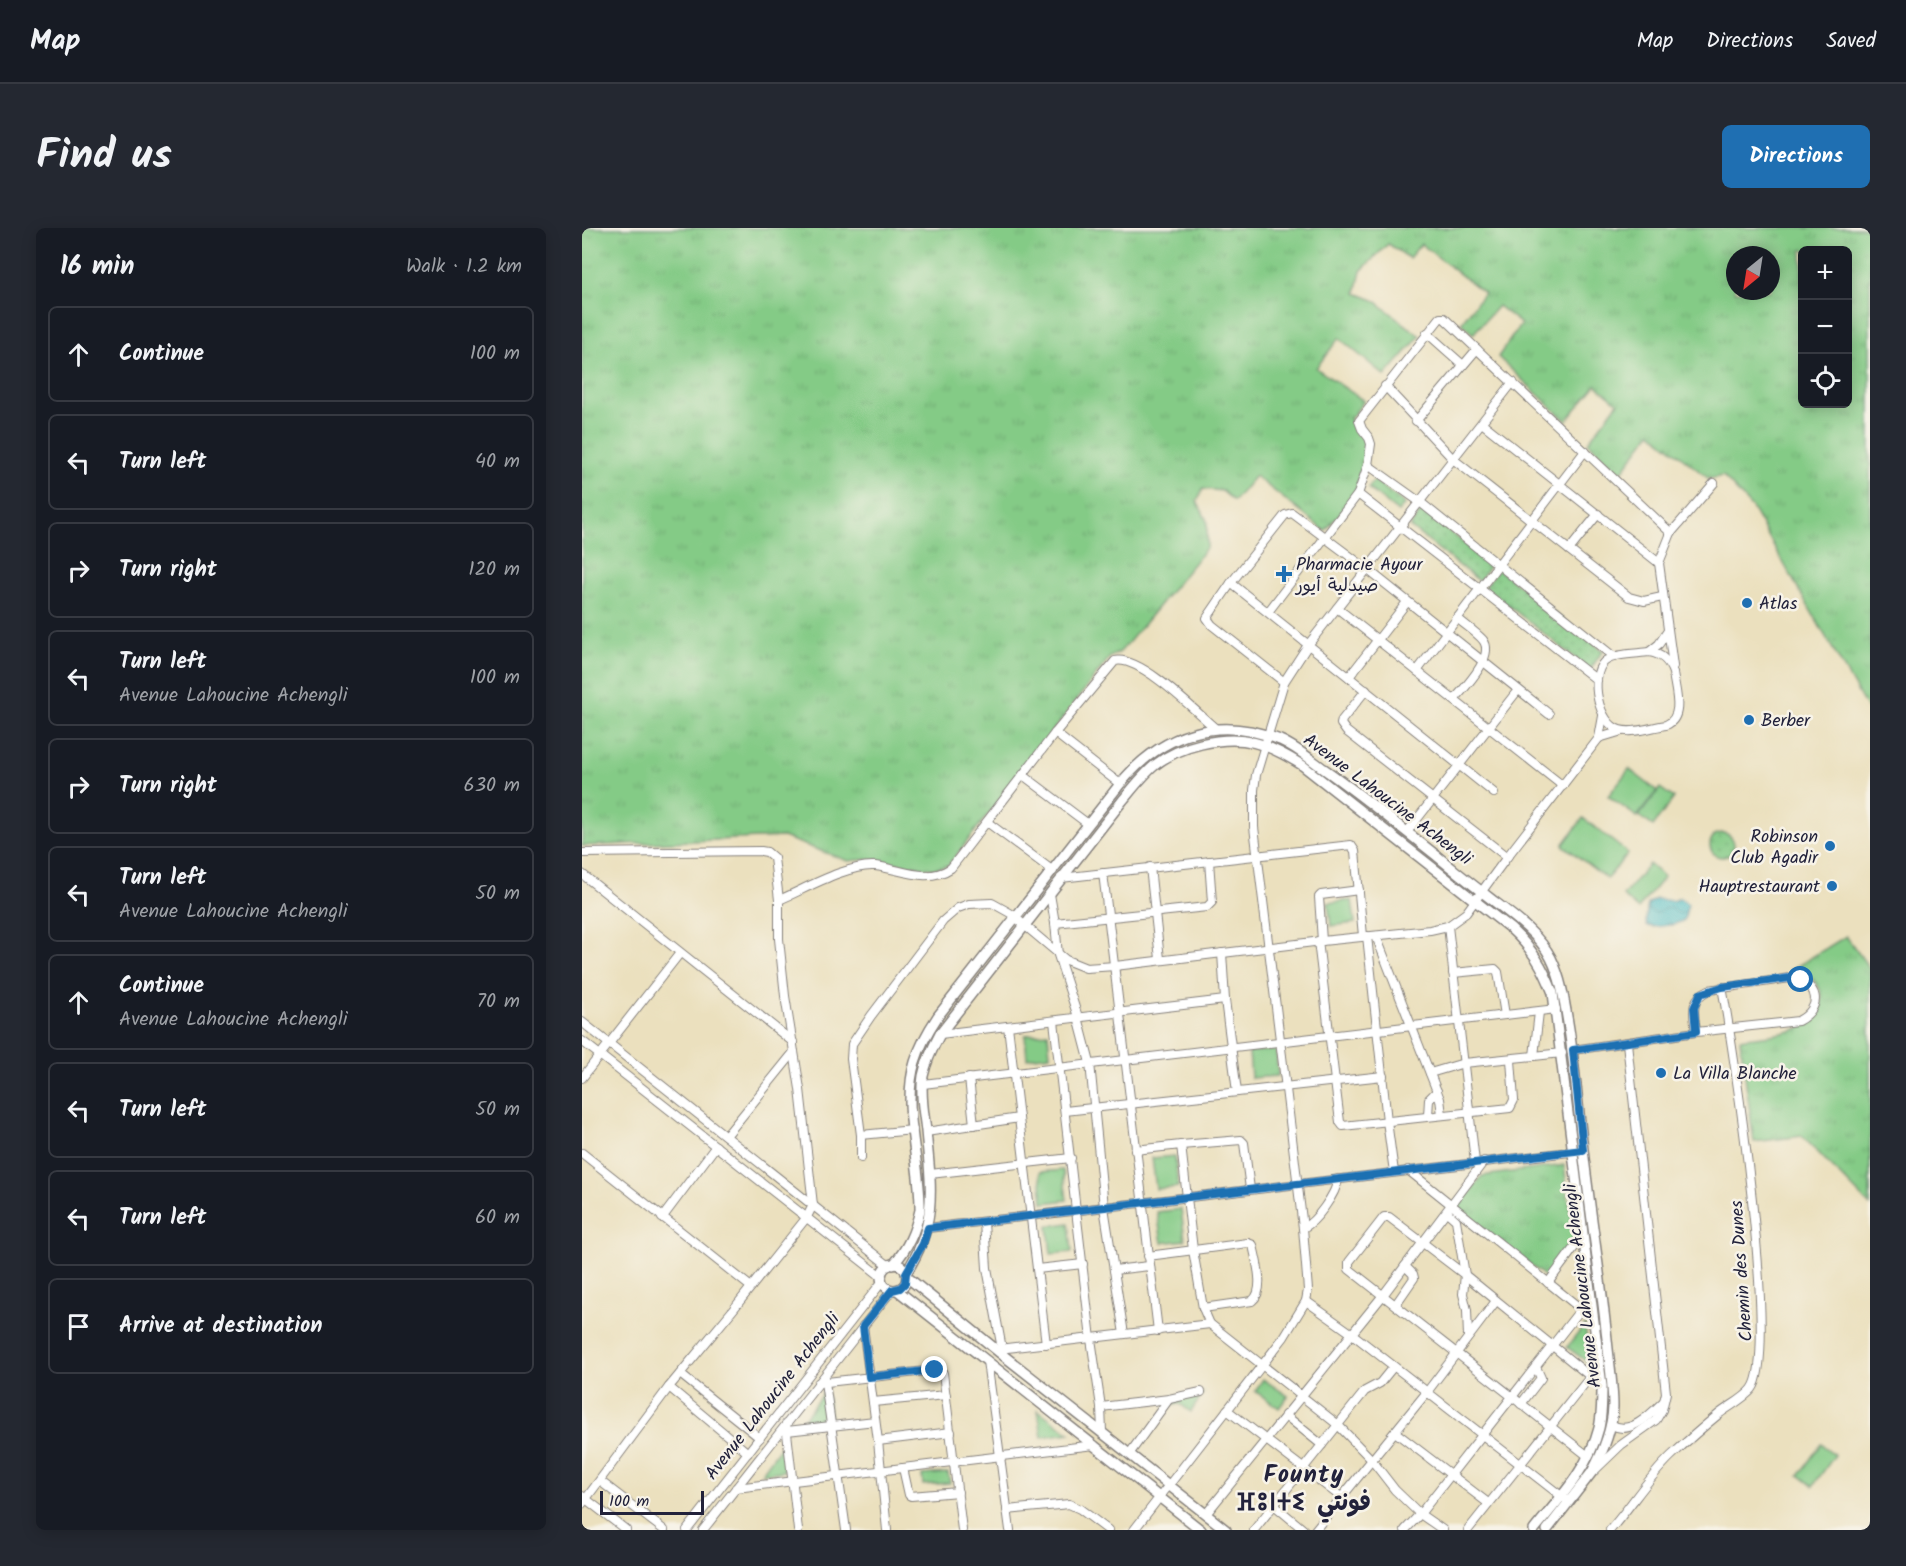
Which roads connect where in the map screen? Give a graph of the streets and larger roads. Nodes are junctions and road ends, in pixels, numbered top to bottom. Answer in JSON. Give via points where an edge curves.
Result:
{"nodes":[{"id":1,"x":1427,"y":333,"type":"junction"},
{"id":2,"x":1477,"y":349,"type":"junction"},
{"id":3,"x":1463,"y":365,"type":"junction"},
{"id":4,"x":1513,"y":382,"type":"junction"},
{"id":5,"x":1385,"y":386,"type":"junction"},
{"id":6,"x":1416,"y":421,"type":"junction"},
{"id":7,"x":1482,"y":423,"type":"junction"},
{"id":8,"x":1585,"y":451,"type":"junction"},
{"id":9,"x":1453,"y":459,"type":"junction"},
{"id":10,"x":1368,"y":465,"type":"junction"},
{"id":11,"x":1714,"y":483,"type":"dead end"},
{"id":12,"x":1560,"y":484,"type":"junction"},
{"id":13,"x":1358,"y":494,"type":"junction"},
{"id":14,"x":1420,"y":502,"type":"junction"},
{"id":15,"x":1598,"y":514,"type":"junction"},
{"id":16,"x":1532,"y":521,"type":"junction"},
{"id":17,"x":1401,"y":528,"type":"junction"},
{"id":18,"x":1671,"y":533,"type":"junction"},
{"id":19,"x":1326,"y":538,"type":"junction"},
{"id":20,"x":1569,"y":550,"type":"junction"},
{"id":21,"x":1659,"y":563,"type":"junction"},
{"id":22,"x":1498,"y":565,"type":"junction"},
{"id":23,"x":1367,"y":569,"type":"junction"},
{"id":24,"x":1230,"y":583,"type":"junction"},
{"id":25,"x":1480,"y":589,"type":"junction"},
{"id":26,"x":1662,"y":597,"type":"junction"},
{"id":27,"x":1407,"y":602,"type":"junction"},
{"id":28,"x":1337,"y":608,"type":"junction"},
{"id":29,"x":1268,"y":612,"type":"junction"},
{"id":30,"x":1457,"y":618,"type":"junction"},
{"id":31,"x":1447,"y":632,"type":"junction"},
{"id":32,"x":1667,"y":632,"type":"junction"},
{"id":33,"x":1378,"y":641,"type":"junction"},
{"id":34,"x":1308,"y":645,"type":"junction"},
{"id":35,"x":1649,"y":652,"type":"junction"},
{"id":36,"x":1614,"y":657,"type":"junction"},
{"id":37,"x":1484,"y":662,"type":"junction"},
{"id":38,"x":1417,"y":670,"type":"junction"},
{"id":39,"x":1673,"y":673,"type":"junction"},
{"id":40,"x":1349,"y":677,"type":"junction"},
{"id":41,"x":1597,"y":680,"type":"junction"},
{"id":42,"x":1284,"y":682,"type":"junction"},
{"id":43,"x":1366,"y":690,"type":"junction"},
{"id":44,"x":1518,"y":690,"type":"junction"},
{"id":45,"x":1454,"y":700,"type":"junction"},
{"id":46,"x":1549,"y":714,"type":"dead end"},
{"id":47,"x":1603,"y":716,"type":"junction"},
{"id":48,"x":1489,"y":728,"type":"junction"},
{"id":49,"x":1216,"y":729,"type":"junction"},
{"id":50,"x":1622,"y":730,"type":"junction"},
{"id":51,"x":1055,"y":733,"type":"junction"},
{"id":52,"x":1599,"y":738,"type":"junction"},
{"id":53,"x":1266,"y":740,"type":"junction"},
{"id":54,"x":1461,"y":765,"type":"junction"},
{"id":55,"x":1023,"y":775,"type":"junction"},
{"id":56,"x":1120,"y":783,"type":"junction"},
{"id":57,"x":1563,"y":786,"type":"junction"},
{"id":58,"x":1494,"y":793,"type":"dead end"},
{"id":59,"x":1433,"y":799,"type":"junction"},
{"id":60,"x":987,"y":822,"type":"junction"},
{"id":61,"x":1089,"y":824,"type":"junction"},
{"id":62,"x":1407,"y":832,"type":"junction"},
{"id":63,"x":582,"y":853,"type":"edge"},
{"id":64,"x":1258,"y":855,"type":"junction"},
{"id":65,"x":1507,"y":857,"type":"junction"},
{"id":66,"x":1209,"y":861,"type":"junction"},
{"id":67,"x":1150,"y":867,"type":"junction"},
{"id":68,"x":1053,"y":870,"type":"junction"},
{"id":69,"x":1103,"y":873,"type":"junction"},
{"id":70,"x":582,"y":874,"type":"edge"},
{"id":71,"x":1061,"y":878,"type":"junction"},
{"id":72,"x":1359,"y":890,"type":"junction"},
{"id":73,"x":1481,"y":891,"type":"junction"},
{"id":74,"x":1050,"y":894,"type":"junction"},
{"id":75,"x":779,"y":900,"type":"junction"},
{"id":76,"x":1474,"y":900,"type":"junction"},
{"id":77,"x":1156,"y":913,"type":"junction"},
{"id":78,"x":1108,"y":917,"type":"junction"},
{"id":79,"x":1016,"y":919,"type":"junction"},
{"id":80,"x":1055,"y":923,"type":"junction"},
{"id":81,"x":1448,"y":926,"type":"junction"},
{"id":82,"x":1024,"y":927,"type":"junction"},
{"id":83,"x":1369,"y":936,"type":"junction"},
{"id":84,"x":1320,"y":941,"type":"junction"},
{"id":85,"x":1269,"y":947,"type":"junction"},
{"id":86,"x":680,"y":953,"type":"junction"},
{"id":87,"x":1222,"y":953,"type":"junction"},
{"id":88,"x":1058,"y":955,"type":"junction"},
{"id":89,"x":1160,"y":959,"type":"junction"},
{"id":90,"x":1115,"y":966,"type":"junction"},
{"id":91,"x":1453,"y":973,"type":"junction"},
{"id":92,"x":1722,"y":987,"type":"junction"},
{"id":93,"x":1225,"y":1000,"type":"junction"},
{"id":94,"x":1556,"y":1009,"type":"junction"},
{"id":95,"x":1120,"y":1012,"type":"junction"},
{"id":96,"x":1539,"y":1012,"type":"junction"},
{"id":97,"x":1506,"y":1015,"type":"junction"},
{"id":98,"x":1078,"y":1017,"type":"junction"},
{"id":99,"x":1459,"y":1020,"type":"junction"},
{"id":100,"x":1054,"y":1021,"type":"junction"},
{"id":101,"x":582,"y":1022,"type":"edge"},
{"id":102,"x":1412,"y":1025,"type":"junction"},
{"id":103,"x":1008,"y":1026,"type":"junction"},
{"id":104,"x":1730,"y":1028,"type":"junction"},
{"id":105,"x":1378,"y":1029,"type":"junction"},
{"id":106,"x":1696,"y":1032,"type":"junction"},
{"id":107,"x":940,"y":1034,"type":"junction"},
{"id":108,"x":1328,"y":1035,"type":"junction"},
{"id":109,"x":582,"y":1041,"type":"edge"},
{"id":110,"x":1281,"y":1041,"type":"junction"},
{"id":111,"x":793,"y":1042,"type":"junction"},
{"id":112,"x":609,"y":1043,"type":"junction"},
{"id":113,"x":1627,"y":1043,"type":"junction"},
{"id":114,"x":1231,"y":1046,"type":"junction"},
{"id":115,"x":1573,"y":1050,"type":"junction"},
{"id":116,"x":795,"y":1052,"type":"junction"},
{"id":117,"x":1562,"y":1053,"type":"junction"},
{"id":118,"x":600,"y":1055,"type":"junction"},
{"id":119,"x":1534,"y":1056,"type":"junction"},
{"id":120,"x":1126,"y":1058,"type":"junction"},
{"id":121,"x":1511,"y":1060,"type":"junction"},
{"id":122,"x":1090,"y":1063,"type":"junction"},
{"id":123,"x":1464,"y":1064,"type":"junction"},
{"id":124,"x":1060,"y":1068,"type":"junction"},
{"id":125,"x":1430,"y":1072,"type":"junction"},
{"id":126,"x":1014,"y":1073,"type":"junction"},
{"id":127,"x":1383,"y":1076,"type":"junction"},
{"id":128,"x":582,"y":1078,"type":"edge"},
{"id":129,"x":969,"y":1078,"type":"junction"},
{"id":130,"x":1334,"y":1081,"type":"junction"},
{"id":131,"x":923,"y":1084,"type":"junction"},
{"id":132,"x":1286,"y":1087,"type":"junction"},
{"id":133,"x":1437,"y":1091,"type":"junction"},
{"id":134,"x":1237,"y":1092,"type":"junction"},
{"id":135,"x":1130,"y":1104,"type":"junction"},
{"id":136,"x":1094,"y":1107,"type":"junction"},
{"id":137,"x":1065,"y":1111,"type":"junction"},
{"id":138,"x":1470,"y":1112,"type":"junction"},
{"id":139,"x":1442,"y":1114,"type":"junction"},
{"id":140,"x":1428,"y":1116,"type":"junction"},
{"id":141,"x":1019,"y":1118,"type":"junction"},
{"id":142,"x":1387,"y":1121,"type":"junction"},
{"id":143,"x":974,"y":1125,"type":"junction"},
{"id":144,"x":913,"y":1130,"type":"junction"},
{"id":145,"x":926,"y":1132,"type":"junction"},
{"id":146,"x":861,"y":1135,"type":"junction"},
{"id":147,"x":726,"y":1136,"type":"junction"},
{"id":148,"x":1181,"y":1145,"type":"junction"},
{"id":149,"x":716,"y":1146,"type":"junction"},
{"id":150,"x":1135,"y":1150,"type":"junction"},
{"id":151,"x":1583,"y":1150,"type":"junction"},
{"id":152,"x":1572,"y":1152,"type":"junction"},
{"id":153,"x":582,"y":1153,"type":"edge"},
{"id":154,"x":861,"y":1158,"type":"dead end"},
{"id":155,"x":1071,"y":1158,"type":"junction"},
{"id":156,"x":1484,"y":1161,"type":"junction"},
{"id":157,"x":1474,"y":1162,"type":"junction"},
{"id":158,"x":1024,"y":1163,"type":"junction"},
{"id":159,"x":1408,"y":1170,"type":"junction"},
{"id":160,"x":1394,"y":1172,"type":"junction"},
{"id":161,"x":930,"y":1174,"type":"junction"},
{"id":162,"x":1338,"y":1179,"type":"junction"},
{"id":163,"x":1297,"y":1184,"type":"junction"},
{"id":164,"x":1250,"y":1190,"type":"junction"},
{"id":165,"x":1188,"y":1197,"type":"junction"},
{"id":166,"x":1142,"y":1203,"type":"junction"},
{"id":167,"x":813,"y":1205,"type":"junction"},
{"id":168,"x":1104,"y":1207,"type":"junction"},
{"id":169,"x":1449,"y":1209,"type":"junction"},
{"id":170,"x":1078,"y":1210,"type":"junction"},
{"id":171,"x":1030,"y":1216,"type":"junction"},
{"id":172,"x":807,"y":1217,"type":"junction"},
{"id":173,"x":662,"y":1218,"type":"junction"},
{"id":174,"x":984,"y":1222,"type":"junction"},
{"id":175,"x":928,"y":1228,"type":"junction"},
{"id":176,"x":1303,"y":1228,"type":"junction"},
{"id":177,"x":1583,"y":1239,"type":"junction"},
{"id":178,"x":1424,"y":1242,"type":"junction"},
{"id":179,"x":1193,"y":1250,"type":"junction"},
{"id":180,"x":1148,"y":1256,"type":"junction"},
{"id":181,"x":1083,"y":1264,"type":"junction"},
{"id":182,"x":891,"y":1265,"type":"junction"},
{"id":183,"x":1149,"y":1266,"type":"junction"},
{"id":184,"x":1405,"y":1266,"type":"junction"},
{"id":185,"x":1037,"y":1269,"type":"junction"},
{"id":186,"x":1114,"y":1270,"type":"junction"},
{"id":187,"x":906,"y":1275,"type":"junction"},
{"id":188,"x":1465,"y":1275,"type":"junction"},
{"id":189,"x":882,"y":1279,"type":"junction"},
{"id":190,"x":1548,"y":1283,"type":"junction"},
{"id":191,"x":751,"y":1287,"type":"junction"},
{"id":192,"x":895,"y":1290,"type":"junction"},
{"id":193,"x":1383,"y":1294,"type":"junction"},
{"id":194,"x":1306,"y":1301,"type":"junction"},
{"id":195,"x":1496,"y":1301,"type":"junction"},
{"id":196,"x":1591,"y":1302,"type":"junction"},
{"id":197,"x":1396,"y":1304,"type":"junction"},
{"id":198,"x":1203,"y":1308,"type":"junction"},
{"id":199,"x":1581,"y":1310,"type":"junction"},
{"id":200,"x":1210,"y":1324,"type":"junction"},
{"id":201,"x":863,"y":1326,"type":"junction"},
{"id":202,"x":1158,"y":1331,"type":"junction"},
{"id":203,"x":1351,"y":1333,"type":"junction"},
{"id":204,"x":1124,"y":1334,"type":"junction"},
{"id":205,"x":1468,"y":1337,"type":"junction"},
{"id":206,"x":1091,"y":1339,"type":"junction"},
{"id":207,"x":1046,"y":1344,"type":"junction"},
{"id":208,"x":1553,"y":1345,"type":"junction"},
{"id":209,"x":1000,"y":1350,"type":"junction"},
{"id":210,"x":1455,"y":1353,"type":"junction"},
{"id":211,"x":987,"y":1361,"type":"junction"},
{"id":212,"x":1263,"y":1365,"type":"junction"},
{"id":213,"x":1393,"y":1367,"type":"junction"},
{"id":214,"x":1536,"y":1367,"type":"junction"},
{"id":215,"x":680,"y":1374,"type":"junction"},
{"id":216,"x":869,"y":1377,"type":"junction"},
{"id":217,"x":1590,"y":1377,"type":"junction"},
{"id":218,"x":822,"y":1383,"type":"junction"},
{"id":219,"x":1602,"y":1386,"type":"junction"},
{"id":220,"x":669,"y":1387,"type":"junction"},
{"id":221,"x":1201,"y":1392,"type":"dead end"},
{"id":222,"x":1427,"y":1392,"type":"junction"},
{"id":223,"x":946,"y":1395,"type":"junction"},
{"id":224,"x":1301,"y":1396,"type":"junction"},
{"id":225,"x":1513,"y":1398,"type":"junction"},
{"id":226,"x":1169,"y":1399,"type":"junction"},
{"id":227,"x":1665,"y":1400,"type":"junction"},
{"id":228,"x":873,"y":1402,"type":"junction"},
{"id":229,"x":1521,"y":1404,"type":"junction"},
{"id":230,"x":1101,"y":1407,"type":"junction"},
{"id":231,"x":1227,"y":1410,"type":"junction"},
{"id":232,"x":1285,"y":1415,"type":"junction"},
{"id":233,"x":875,"y":1421,"type":"junction"},
{"id":234,"x":1337,"y":1424,"type":"junction"},
{"id":235,"x":1611,"y":1424,"type":"junction"},
{"id":236,"x":832,"y":1426,"type":"junction"},
{"id":237,"x":1550,"y":1426,"type":"junction"},
{"id":238,"x":787,"y":1428,"type":"junction"},
{"id":239,"x":951,"y":1432,"type":"junction"},
{"id":240,"x":1102,"y":1432,"type":"junction"},
{"id":241,"x":1395,"y":1432,"type":"junction"},
{"id":242,"x":1482,"y":1434,"type":"junction"},
{"id":243,"x":760,"y":1437,"type":"junction"},
{"id":244,"x":1266,"y":1439,"type":"junction"},
{"id":245,"x":878,"y":1441,"type":"junction"},
{"id":246,"x":1094,"y":1445,"type":"junction"},
{"id":247,"x":1322,"y":1445,"type":"junction"},
{"id":248,"x":748,"y":1453,"type":"junction"},
{"id":249,"x":1130,"y":1453,"type":"junction"},
{"id":250,"x":998,"y":1456,"type":"junction"},
{"id":251,"x":1588,"y":1456,"type":"junction"},
{"id":252,"x":1371,"y":1459,"type":"junction"},
{"id":253,"x":955,"y":1463,"type":"junction"},
{"id":254,"x":1520,"y":1464,"type":"junction"},
{"id":255,"x":1304,"y":1467,"type":"junction"},
{"id":256,"x":903,"y":1468,"type":"junction"},
{"id":257,"x":881,"y":1471,"type":"junction"},
{"id":258,"x":1592,"y":1472,"type":"junction"},
{"id":259,"x":839,"y":1475,"type":"junction"},
{"id":260,"x":1451,"y":1476,"type":"junction"},
{"id":261,"x":793,"y":1480,"type":"junction"},
{"id":262,"x":600,"y":1481,"type":"junction"},
{"id":263,"x":1169,"y":1484,"type":"junction"},
{"id":264,"x":736,"y":1488,"type":"junction"},
{"id":265,"x":958,"y":1492,"type":"junction"},
{"id":266,"x":1159,"y":1497,"type":"junction"},
{"id":267,"x":1341,"y":1497,"type":"junction"},
{"id":268,"x":1565,"y":1499,"type":"junction"},
{"id":269,"x":583,"y":1500,"type":"edge"},
{"id":270,"x":1488,"y":1503,"type":"junction"},
{"id":271,"x":1274,"y":1505,"type":"junction"},
{"id":272,"x":1008,"y":1510,"type":"junction"},
{"id":273,"x":1206,"y":1514,"type":"junction"},
{"id":274,"x":1420,"y":1514,"type":"junction"},
{"id":275,"x":626,"y":1530,"type":"edge"},
{"id":276,"x":664,"y":1530,"type":"edge"},
{"id":277,"x":687,"y":1530,"type":"edge"},
{"id":278,"x":702,"y":1530,"type":"edge"},
{"id":279,"x":798,"y":1530,"type":"edge"},
{"id":280,"x":846,"y":1530,"type":"edge"},
{"id":281,"x":887,"y":1530,"type":"edge"},
{"id":282,"x":962,"y":1530,"type":"edge"},
{"id":283,"x":1010,"y":1530,"type":"edge"},
{"id":284,"x":1108,"y":1530,"type":"edge"},
{"id":285,"x":1134,"y":1530,"type":"edge"},
{"id":286,"x":1201,"y":1530,"type":"edge"},
{"id":287,"x":1226,"y":1530,"type":"edge"},
{"id":288,"x":1254,"y":1530,"type":"edge"},
{"id":289,"x":1304,"y":1530,"type":"edge"},
{"id":290,"x":1315,"y":1530,"type":"edge"},
{"id":291,"x":1406,"y":1530,"type":"edge"},
{"id":292,"x":1443,"y":1530,"type":"edge"},
{"id":293,"x":1468,"y":1530,"type":"edge"},
{"id":294,"x":1534,"y":1530,"type":"edge"},
{"id":295,"x":1547,"y":1530,"type":"edge"},
{"id":296,"x":1610,"y":1530,"type":"edge"}],
"edges":[{"from":1,"to":2,"type":"street","via":[[1438,319],[1444,318]]},
{"from":1,"to":3,"type":"street"},
{"from":1,"to":5,"type":"street"},
{"from":2,"to":3,"type":"street"},
{"from":2,"to":4,"type":"street"},
{"from":3,"to":6,"type":"street"},
{"from":4,"to":7,"type":"street"},
{"from":4,"to":8,"type":"street"},
{"from":5,"to":6,"type":"street"},
{"from":5,"to":10,"type":"street","via":[[1359,421],[1371,444]]},
{"from":6,"to":9,"type":"street"},
{"from":7,"to":9,"type":"street"},
{"from":7,"to":12,"type":"street"},
{"from":8,"to":12,"type":"street"},
{"from":8,"to":18,"type":"street"},
{"from":9,"to":14,"type":"street"},
{"from":9,"to":16,"type":"street"},
{"from":10,"to":13,"type":"street"},
{"from":10,"to":14,"type":"street"},
{"from":11,"to":18,"type":"street"},
{"from":12,"to":15,"type":"street"},
{"from":12,"to":16,"type":"street"},
{"from":13,"to":17,"type":"street"},
{"from":13,"to":19,"type":"street"},
{"from":14,"to":17,"type":"street"},
{"from":14,"to":22,"type":"street"},
{"from":15,"to":20,"type":"street"},
{"from":15,"to":21,"type":"street"},
{"from":16,"to":20,"type":"street"},
{"from":16,"to":22,"type":"street"},
{"from":17,"to":23,"type":"street"},
{"from":17,"to":25,"type":"street"},
{"from":18,"to":21,"type":"street"},
{"from":19,"to":23,"type":"street"},
{"from":19,"to":24,"type":"street","via":[[1288,513]]},
{"from":19,"to":29,"type":"street"},
{"from":20,"to":26,"type":"street","via":[[1629,597],[1644,601]]},
{"from":21,"to":26,"type":"street"},
{"from":22,"to":25,"type":"street"},
{"from":22,"to":36,"type":"street"},
{"from":23,"to":27,"type":"street"},
{"from":23,"to":28,"type":"street"},
{"from":24,"to":29,"type":"street"},
{"from":24,"to":42,"type":"street","via":[[1208,614],[1208,621]]},
{"from":25,"to":30,"type":"street"},
{"from":25,"to":41,"type":"street"},
{"from":26,"to":32,"type":"street"},
{"from":27,"to":31,"type":"street"},
{"from":27,"to":33,"type":"street"},
{"from":28,"to":33,"type":"street"},
{"from":28,"to":34,"type":"street"},
{"from":29,"to":34,"type":"street"},
{"from":30,"to":31,"type":"street"},
{"from":30,"to":37,"type":"street","via":[[1484,641]]},
{"from":31,"to":37,"type":"street"},
{"from":31,"to":38,"type":"street"},
{"from":32,"to":35,"type":"street"},
{"from":32,"to":39,"type":"street"},
{"from":33,"to":38,"type":"street"},
{"from":33,"to":40,"type":"street"},
{"from":34,"to":40,"type":"street"},
{"from":34,"to":42,"type":"street"},
{"from":35,"to":36,"type":"street"},
{"from":35,"to":39,"type":"street","via":[[1665,659]]},
{"from":36,"to":41,"type":"street","via":[[1602,666]]},
{"from":37,"to":44,"type":"street"},
{"from":37,"to":45,"type":"street"},
{"from":38,"to":45,"type":"street"},
{"from":39,"to":50,"type":"street","via":[[1677,712],[1674,720],[1666,725]]},
{"from":40,"to":43,"type":"street"},
{"from":41,"to":47,"type":"street"},
{"from":42,"to":53,"type":"street"},
{"from":43,"to":54,"type":"street"},
{"from":43,"to":59,"type":"street","via":[[1342,720],[1343,728]]},
{"from":44,"to":46,"type":"street"},
{"from":44,"to":48,"type":"street"},
{"from":45,"to":48,"type":"street"},
{"from":47,"to":50,"type":"street","via":[[1611,726]]},
{"from":47,"to":52,"type":"street"},
{"from":48,"to":54,"type":"street"},
{"from":48,"to":57,"type":"street"},
{"from":49,"to":51,"type":"street","via":[[1157,678],[1121,659],[1112,663]]},
{"from":49,"to":53,"type":"street","name":"Avenue Lahoucine Achengli","via":[[1233,728]]},
{"from":49,"to":56,"type":"street","name":"Avenue Lahoucine Achengli","via":[[1168,742],[1147,755]]},
{"from":50,"to":52,"type":"street"},
{"from":51,"to":55,"type":"street"},
{"from":51,"to":56,"type":"street"},
{"from":52,"to":57,"type":"street"},
{"from":53,"to":62,"type":"street","name":"Avenue Lahoucine Achengli","via":[[1295,748]]},
{"from":53,"to":64,"type":"street","via":[[1254,790]]},
{"from":53,"to":71,"type":"street","name":"Avenue Lahoucine Achengli","via":[[1221,739],[1186,747],[1164,759],[1143,776]]},
{"from":53,"to":76,"type":"street","name":"Avenue Lahoucine Achengli"},
{"from":54,"to":58,"type":"street"},
{"from":54,"to":59,"type":"street"},
{"from":55,"to":60,"type":"street"},
{"from":55,"to":61,"type":"street"},
{"from":56,"to":61,"type":"street","name":"Avenue Lahoucine Achengli"},
{"from":57,"to":65,"type":"street"},
{"from":59,"to":62,"type":"street"},
{"from":59,"to":65,"type":"street"},
{"from":60,"to":68,"type":"street"},
{"from":60,"to":75,"type":"street","via":[[945,873],[935,876],[862,866]]},
{"from":61,"to":68,"type":"street","name":"Avenue Lahoucine Achengli"},
{"from":62,"to":73,"type":"street","name":"Avenue Lahoucine Achengli"},
{"from":63,"to":75,"type":"street","via":[[767,852],[775,863]]},
{"from":64,"to":66,"type":"street"},
{"from":64,"to":72,"type":"street","via":[[1351,845]]},
{"from":64,"to":85,"type":"street"},
{"from":65,"to":73,"type":"street"},
{"from":66,"to":67,"type":"street"},
{"from":66,"to":77,"type":"street","via":[[1211,905]]},
{"from":67,"to":69,"type":"street"},
{"from":67,"to":77,"type":"street"},
{"from":68,"to":79,"type":"street","name":"Avenue Lahoucine Achengli"},
{"from":69,"to":71,"type":"street"},
{"from":69,"to":78,"type":"street"},
{"from":70,"to":86,"type":"street"},
{"from":71,"to":74,"type":"street","name":"Avenue Lahoucine Achengli"},
{"from":72,"to":83,"type":"street"},
{"from":72,"to":84,"type":"street","via":[[1319,897]]},
{"from":73,"to":76,"type":"street"},
{"from":73,"to":115,"type":"street","name":"Avenue Lahoucine Achengli","via":[[1530,932],[1550,955],[1563,993]]},
{"from":74,"to":80,"type":"street"},
{"from":74,"to":82,"type":"street","name":"Avenue Lahoucine Achengli"},
{"from":75,"to":111,"type":"street","via":[[784,996]]},
{"from":76,"to":81,"type":"street","via":[[1466,913]]},
{"from":76,"to":94,"type":"street","name":"Avenue Lahoucine Achengli","via":[[1525,942],[1539,959]]},
{"from":77,"to":78,"type":"street"},
{"from":77,"to":89,"type":"street"},
{"from":78,"to":80,"type":"street"},
{"from":78,"to":90,"type":"street"},
{"from":79,"to":82,"type":"street"},
{"from":79,"to":144,"type":"street","name":"Avenue Lahoucine Achengli","via":[[926,1035],[910,1087]]},
{"from":79,"to":146,"type":"street","via":[[992,903],[958,908],[943,921],[858,1034],[852,1044],[851,1059]]},
{"from":80,"to":88,"type":"street"},
{"from":81,"to":83,"type":"street"},
{"from":81,"to":91,"type":"street"},
{"from":82,"to":88,"type":"street"},
{"from":82,"to":107,"type":"street","name":"Avenue Lahoucine Achengli"},
{"from":83,"to":84,"type":"street"},
{"from":83,"to":102,"type":"street"},
{"from":83,"to":105,"type":"street"},
{"from":84,"to":85,"type":"street"},
{"from":84,"to":108,"type":"street"},
{"from":85,"to":87,"type":"street"},
{"from":85,"to":110,"type":"street"},
{"from":86,"to":111,"type":"street"},
{"from":86,"to":112,"type":"street"},
{"from":87,"to":89,"type":"street"},
{"from":87,"to":93,"type":"street"},
{"from":88,"to":90,"type":"street","via":[[1086,968]]},
{"from":88,"to":98,"type":"street"},
{"from":89,"to":90,"type":"street"},
{"from":90,"to":95,"type":"street"},
{"from":91,"to":97,"type":"street","via":[[1495,969]]},
{"from":91,"to":99,"type":"street"},
{"from":92,"to":104,"type":"street","name":"Chemin des Dunes"},
{"from":92,"to":104,"type":"street","via":[[1790,978],[1808,984],[1814,993],[1813,1007],[1798,1021]]},
{"from":92,"to":106,"type":"street","via":[[1700,994],[1696,1000]]},
{"from":93,"to":95,"type":"street"},
{"from":93,"to":114,"type":"street"},
{"from":94,"to":96,"type":"street"},
{"from":94,"to":117,"type":"street","name":"Avenue Lahoucine Achengli"},
{"from":95,"to":98,"type":"street"},
{"from":95,"to":120,"type":"street"},
{"from":96,"to":97,"type":"street"},
{"from":96,"to":119,"type":"street"},
{"from":97,"to":99,"type":"street"},
{"from":98,"to":100,"type":"street"},
{"from":98,"to":122,"type":"street"},
{"from":99,"to":102,"type":"street"},
{"from":99,"to":123,"type":"street"},
{"from":100,"to":103,"type":"street"},
{"from":100,"to":124,"type":"street"},
{"from":101,"to":112,"type":"street"},
{"from":102,"to":105,"type":"street"},
{"from":102,"to":125,"type":"street"},
{"from":103,"to":107,"type":"street"},
{"from":103,"to":126,"type":"street"},
{"from":104,"to":106,"type":"street"},
{"from":104,"to":296,"type":"street","name":"Chemin des Dunes","via":[[1760,1291],[1758,1377],[1751,1389],[1671,1456]]},
{"from":105,"to":108,"type":"street"},
{"from":105,"to":127,"type":"street"},
{"from":106,"to":113,"type":"street"},
{"from":107,"to":131,"type":"street","name":"Avenue Lahoucine Achengli"},
{"from":108,"to":110,"type":"street"},
{"from":108,"to":130,"type":"street"},
{"from":109,"to":118,"type":"street"},
{"from":110,"to":114,"type":"street"},
{"from":110,"to":132,"type":"street"},
{"from":111,"to":116,"type":"street"},
{"from":112,"to":118,"type":"street"},
{"from":112,"to":147,"type":"street"},
{"from":113,"to":115,"type":"street"},
{"from":113,"to":227,"type":"street"},
{"from":114,"to":120,"type":"street"},
{"from":114,"to":134,"type":"street"},
{"from":115,"to":151,"type":"street","name":"Avenue Lahoucine Achengli"},
{"from":116,"to":147,"type":"street"},
{"from":116,"to":167,"type":"street"},
{"from":117,"to":119,"type":"street"},
{"from":117,"to":152,"type":"street","name":"Avenue Lahoucine Achengli"},
{"from":118,"to":128,"type":"street"},
{"from":118,"to":149,"type":"street"},
{"from":119,"to":121,"type":"street"},
{"from":120,"to":122,"type":"street"},
{"from":120,"to":135,"type":"street"},
{"from":121,"to":123,"type":"street"},
{"from":121,"to":138,"type":"street","via":[[1513,1104],[1505,1109]]},
{"from":122,"to":124,"type":"street"},
{"from":122,"to":136,"type":"street"},
{"from":123,"to":125,"type":"street"},
{"from":123,"to":138,"type":"street"},
{"from":124,"to":126,"type":"street"},
{"from":124,"to":137,"type":"street"},
{"from":125,"to":133,"type":"street"},
{"from":126,"to":129,"type":"street"},
{"from":126,"to":141,"type":"street"},
{"from":127,"to":130,"type":"street"},
{"from":127,"to":142,"type":"street"},
{"from":129,"to":131,"type":"street"},
{"from":129,"to":143,"type":"street"},
{"from":130,"to":132,"type":"street"},
{"from":130,"to":142,"type":"street","via":[[1341,1125]]},
{"from":131,"to":145,"type":"street","name":"Avenue Lahoucine Achengli"},
{"from":132,"to":134,"type":"street"},
{"from":132,"to":163,"type":"street"},
{"from":133,"to":139,"type":"street"},
{"from":133,"to":140,"type":"street","via":[[1429,1099]]},
{"from":134,"to":135,"type":"street"},
{"from":135,"to":136,"type":"street"},
{"from":135,"to":150,"type":"street"},
{"from":136,"to":137,"type":"street"},
{"from":136,"to":168,"type":"street"},
{"from":137,"to":155,"type":"street"},
{"from":138,"to":139,"type":"street"},
{"from":138,"to":157,"type":"street"},
{"from":139,"to":140,"type":"street"},
{"from":140,"to":142,"type":"street"},
{"from":141,"to":143,"type":"street"},
{"from":141,"to":158,"type":"street"},
{"from":142,"to":160,"type":"street"},
{"from":143,"to":145,"type":"street"},
{"from":144,"to":146,"type":"street"},
{"from":144,"to":182,"type":"street","name":"Avenue Lahoucine Achengli","via":[[920,1210],[909,1244]]},
{"from":145,"to":161,"type":"street","name":"Avenue Lahoucine Achengli"},
{"from":146,"to":154,"type":"street"},
{"from":147,"to":167,"type":"street"},
{"from":148,"to":150,"type":"street"},
{"from":148,"to":164,"type":"street","via":[[1241,1140]]},
{"from":148,"to":165,"type":"street"},
{"from":149,"to":172,"type":"street"},
{"from":149,"to":173,"type":"street"},
{"from":150,"to":166,"type":"street"},
{"from":151,"to":152,"type":"street"},
{"from":151,"to":235,"type":"street","name":"Avenue Lahoucine Achengli","via":[[1604,1305],[1613,1406]]},
{"from":152,"to":156,"type":"street"},
{"from":152,"to":177,"type":"street","name":"Avenue Lahoucine Achengli"},
{"from":153,"to":173,"type":"street"},
{"from":155,"to":158,"type":"street"},
{"from":155,"to":170,"type":"street"},
{"from":156,"to":157,"type":"street"},
{"from":156,"to":169,"type":"street"},
{"from":157,"to":159,"type":"street"},
{"from":158,"to":161,"type":"street"},
{"from":158,"to":171,"type":"street"},
{"from":159,"to":160,"type":"street"},
{"from":159,"to":169,"type":"street"},
{"from":160,"to":162,"type":"street"},
{"from":161,"to":175,"type":"street","name":"Avenue Lahoucine Achengli"},
{"from":162,"to":163,"type":"street"},
{"from":162,"to":176,"type":"street","via":[[1334,1193]]},
{"from":163,"to":164,"type":"street"},
{"from":163,"to":176,"type":"street"},
{"from":164,"to":165,"type":"street"},
{"from":165,"to":166,"type":"street"},
{"from":165,"to":179,"type":"street"},
{"from":166,"to":168,"type":"street"},
{"from":166,"to":180,"type":"street"},
{"from":167,"to":172,"type":"street"},
{"from":167,"to":182,"type":"street"},
{"from":168,"to":170,"type":"street"},
{"from":168,"to":186,"type":"street"},
{"from":169,"to":178,"type":"street"},
{"from":169,"to":188,"type":"street","via":[[1456,1220]]},
{"from":169,"to":190,"type":"street"},
{"from":170,"to":171,"type":"street"},
{"from":170,"to":181,"type":"street"},
{"from":171,"to":174,"type":"street"},
{"from":171,"to":185,"type":"street"},
{"from":172,"to":189,"type":"street"},
{"from":172,"to":191,"type":"street"},
{"from":173,"to":191,"type":"street"},
{"from":174,"to":175,"type":"street"},
{"from":174,"to":209,"type":"street"},
{"from":175,"to":187,"type":"street","name":"Avenue Lahoucine Achengli"},
{"from":176,"to":194,"type":"street"},
{"from":177,"to":190,"type":"street"},
{"from":177,"to":196,"type":"street","name":"Avenue Lahoucine Achengli"},
{"from":178,"to":184,"type":"street"},
{"from":178,"to":188,"type":"street"},
{"from":178,"to":193,"type":"street","via":[[1386,1216],[1356,1253],[1349,1269]]},
{"from":179,"to":180,"type":"street"},
{"from":179,"to":198,"type":"street"},
{"from":179,"to":198,"type":"street","via":[[1248,1243],[1253,1247],[1260,1288],[1257,1297]]},
{"from":180,"to":183,"type":"street"},
{"from":181,"to":185,"type":"street"},
{"from":181,"to":206,"type":"street"},
{"from":182,"to":187,"type":"street","via":[[901,1266]]},
{"from":182,"to":189,"type":"street","via":[[884,1270]]},
{"from":183,"to":186,"type":"street"},
{"from":183,"to":202,"type":"street"},
{"from":184,"to":193,"type":"street"},
{"from":184,"to":197,"type":"street","via":[[1414,1278]]},
{"from":185,"to":207,"type":"street"},
{"from":186,"to":204,"type":"street"},
{"from":187,"to":192,"type":"street","via":[[903,1286]]},
{"from":187,"to":209,"type":"street"},
{"from":188,"to":195,"type":"street"},
{"from":188,"to":205,"type":"street"},
{"from":189,"to":192,"type":"street","via":[[886,1287]]},
{"from":189,"to":243,"type":"street","name":"Avenue Lahoucine Achengli"},
{"from":190,"to":199,"type":"street"},
{"from":191,"to":215,"type":"street"},
{"from":192,"to":201,"type":"street","name":"Avenue Lahoucine Achengli"},
{"from":192,"to":211,"type":"street"},
{"from":193,"to":197,"type":"street"},
{"from":193,"to":203,"type":"street"},
{"from":194,"to":203,"type":"street"},
{"from":194,"to":212,"type":"street"},
{"from":195,"to":205,"type":"street"},
{"from":195,"to":208,"type":"street"},
{"from":196,"to":199,"type":"street"},
{"from":196,"to":219,"type":"street","name":"Avenue Lahoucine Achengli"},
{"from":197,"to":210,"type":"street"},
{"from":198,"to":200,"type":"street"},
{"from":199,"to":208,"type":"street"},
{"from":200,"to":202,"type":"street"},
{"from":200,"to":212,"type":"street"},
{"from":201,"to":216,"type":"street"},
{"from":201,"to":218,"type":"street","name":"Avenue Lahoucine Achengli"},
{"from":202,"to":204,"type":"street"},
{"from":203,"to":213,"type":"street"},
{"from":203,"to":224,"type":"street"},
{"from":204,"to":206,"type":"street"},
{"from":205,"to":210,"type":"street"},
{"from":206,"to":207,"type":"street"},
{"from":206,"to":230,"type":"street"},
{"from":207,"to":209,"type":"street"},
{"from":208,"to":214,"type":"street"},
{"from":208,"to":217,"type":"street"},
{"from":209,"to":240,"type":"street"},
{"from":210,"to":222,"type":"street"},
{"from":210,"to":225,"type":"street"},
{"from":211,"to":246,"type":"street"},
{"from":211,"to":250,"type":"street"},
{"from":212,"to":224,"type":"street"},
{"from":212,"to":231,"type":"street"},
{"from":213,"to":222,"type":"street"},
{"from":213,"to":234,"type":"street","via":[[1380,1383],[1365,1391]]},
{"from":214,"to":225,"type":"street"},
{"from":214,"to":229,"type":"street","via":[[1541,1378]]},
{"from":215,"to":220,"type":"street"},
{"from":215,"to":243,"type":"street"},
{"from":216,"to":218,"type":"street"},
{"from":216,"to":223,"type":"street","via":[[935,1370],[943,1373]]},
{"from":216,"to":228,"type":"street"},
{"from":217,"to":219,"type":"street"},
{"from":217,"to":237,"type":"street"},
{"from":218,"to":236,"type":"street"},
{"from":218,"to":238,"type":"street","name":"Avenue Lahoucine Achengli"},
{"from":219,"to":251,"type":"street","name":"Avenue Lahoucine Achengli","via":[[1599,1428]]},
{"from":220,"to":248,"type":"street"},
{"from":220,"to":262,"type":"street"},
{"from":221,"to":226,"type":"street"},
{"from":222,"to":241,"type":"street"},
{"from":222,"to":242,"type":"street"},
{"from":223,"to":228,"type":"street"},
{"from":223,"to":239,"type":"street"},
{"from":224,"to":232,"type":"street"},
{"from":224,"to":234,"type":"street"},
{"from":225,"to":229,"type":"street"},
{"from":225,"to":242,"type":"street"},
{"from":226,"to":230,"type":"street"},
{"from":226,"to":249,"type":"street"},
{"from":227,"to":235,"type":"street","via":[[1630,1426],[1620,1428]]},
{"from":227,"to":258,"type":"street","via":[[1656,1420]]},
{"from":228,"to":233,"type":"street"},
{"from":229,"to":237,"type":"street"},
{"from":230,"to":240,"type":"street"},
{"from":231,"to":244,"type":"street"},
{"from":231,"to":263,"type":"street"},
{"from":232,"to":244,"type":"street"},
{"from":232,"to":247,"type":"street"},
{"from":233,"to":236,"type":"street"},
{"from":233,"to":245,"type":"street"},
{"from":234,"to":247,"type":"street"},
{"from":234,"to":252,"type":"street"},
{"from":235,"to":258,"type":"street","name":"Avenue Lahoucine Achengli"},
{"from":236,"to":238,"type":"street"},
{"from":236,"to":259,"type":"street"},
{"from":237,"to":251,"type":"street"},
{"from":237,"to":254,"type":"street"},
{"from":238,"to":261,"type":"street"},
{"from":238,"to":264,"type":"street","name":"Avenue Lahoucine Achengli"},
{"from":239,"to":245,"type":"street"},
{"from":239,"to":253,"type":"street"},
{"from":240,"to":249,"type":"street"},
{"from":241,"to":252,"type":"street"},
{"from":241,"to":260,"type":"street"},
{"from":242,"to":254,"type":"street"},
{"from":242,"to":260,"type":"street"},
{"from":243,"to":248,"type":"street","name":"Avenue Lahoucine Achengli"},
{"from":244,"to":255,"type":"street"},
{"from":244,"to":273,"type":"street"},
{"from":245,"to":257,"type":"street"},
{"from":246,"to":250,"type":"street"},
{"from":246,"to":266,"type":"street"},
{"from":247,"to":255,"type":"street"},
{"from":248,"to":277,"type":"street","name":"Avenue Lahoucine Achengli"},
{"from":249,"to":263,"type":"street"},
{"from":250,"to":253,"type":"street"},
{"from":250,"to":272,"type":"street"},
{"from":251,"to":268,"type":"street","name":"Avenue Lahoucine Achengli"},
{"from":252,"to":267,"type":"street"},
{"from":252,"to":274,"type":"street"},
{"from":253,"to":256,"type":"street"},
{"from":253,"to":265,"type":"street"},
{"from":254,"to":268,"type":"street"},
{"from":254,"to":270,"type":"street"},
{"from":255,"to":267,"type":"street"},
{"from":255,"to":271,"type":"street"},
{"from":256,"to":257,"type":"street"},
{"from":256,"to":265,"type":"street","via":[[911,1496]]},
{"from":257,"to":259,"type":"street"},
{"from":257,"to":281,"type":"street"},
{"from":258,"to":268,"type":"street","name":"Avenue Lahoucine Achengli"},
{"from":259,"to":261,"type":"street"},
{"from":259,"to":280,"type":"street"},
{"from":260,"to":270,"type":"street"},
{"from":260,"to":274,"type":"street"},
{"from":261,"to":264,"type":"street"},
{"from":261,"to":279,"type":"street"},
{"from":262,"to":269,"type":"street"},
{"from":262,"to":276,"type":"street"},
{"from":263,"to":266,"type":"street"},
{"from":263,"to":273,"type":"street"},
{"from":264,"to":278,"type":"street","name":"Avenue Lahoucine Achengli"},
{"from":265,"to":282,"type":"street"},
{"from":266,"to":285,"type":"street"},
{"from":266,"to":286,"type":"street"},
{"from":267,"to":290,"type":"street"},
{"from":268,"to":294,"type":"street","name":"Avenue Lahoucine Achengli"},
{"from":268,"to":295,"type":"street","name":"Avenue Lahoucine Achengli"},
{"from":269,"to":275,"type":"street"},
{"from":270,"to":293,"type":"street"},
{"from":271,"to":288,"type":"street"},
{"from":271,"to":289,"type":"street"},
{"from":272,"to":283,"type":"street"},
{"from":272,"to":284,"type":"street","via":[[1069,1504]]},
{"from":273,"to":287,"type":"street"},
{"from":274,"to":291,"type":"street"},
{"from":274,"to":292,"type":"street"}]}
